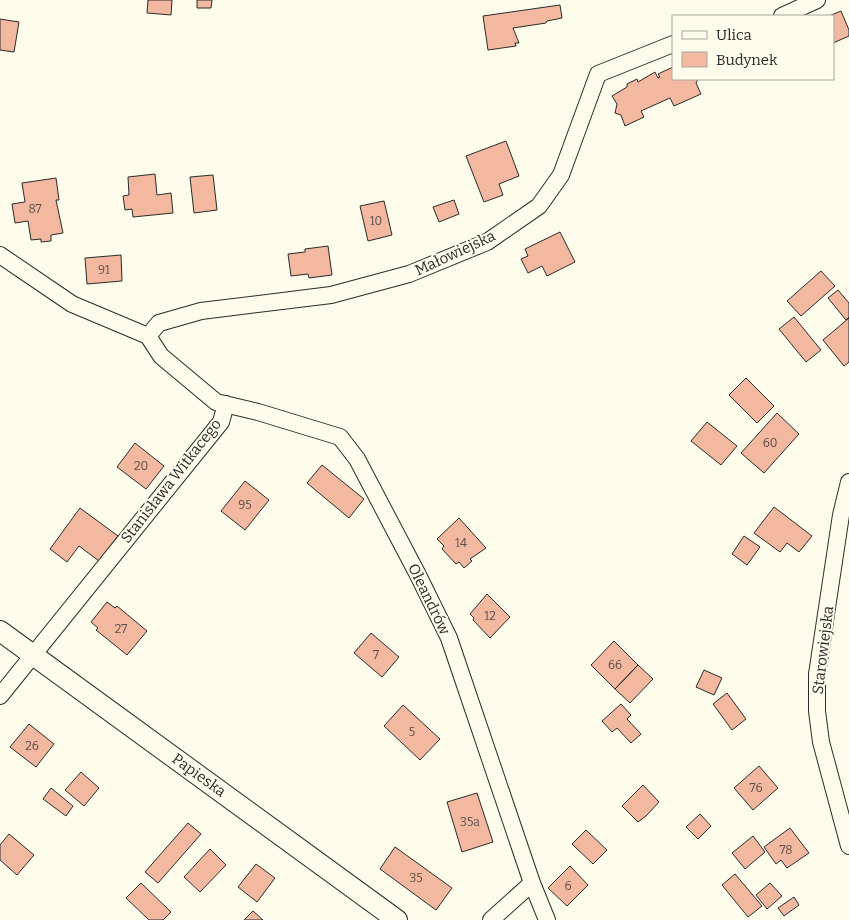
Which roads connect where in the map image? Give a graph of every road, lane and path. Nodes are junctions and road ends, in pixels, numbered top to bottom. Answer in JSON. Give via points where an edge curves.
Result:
{"nodes":[{"id":1,"x":817,"y":0,"type":"edge"},
{"id":2,"x":784,"y":15,"type":"edge"},
{"id":3,"x":672,"y":44,"type":"edge"},
{"id":4,"x":0,"y":255,"type":"edge"},
{"id":5,"x":148,"y":336,"type":"junction"},
{"id":6,"x":226,"y":404,"type":"junction"},
{"id":7,"x":849,"y":482,"type":"edge"},
{"id":8,"x":0,"y":631,"type":"edge"},
{"id":9,"x":32,"y":654,"type":"junction"},
{"id":10,"x":0,"y":696,"type":"edge"},
{"id":11,"x":849,"y":846,"type":"edge"},
{"id":12,"x":532,"y":884,"type":"junction"},
{"id":13,"x":398,"y":920,"type":"edge"},
{"id":14,"x":491,"y":920,"type":"edge"},
{"id":15,"x":547,"y":920,"type":"edge"}],
"edges":[{"from":1,"to":2,"type":"street"},
{"from":3,"to":5,"type":"street","name":"Małowiejska","via":[[598,74],[562,176],[539,206],[486,242],[409,274],[331,295],[201,311],[159,323]]},
{"from":4,"to":5,"type":"street","via":[[72,304]]},
{"from":5,"to":6,"type":"street","name":"Stanisława Witkacego","via":[[161,356],[216,402]]},
{"from":6,"to":9,"type":"street","name":"Stanisława Witkacego","via":[[220,422]]},
{"from":6,"to":12,"type":"street","name":"Oleandrów","via":[[340,437],[357,460],[449,638]]},
{"from":7,"to":11,"type":"street","name":"Starowiejska","via":[[817,674],[816,711],[821,742]]},
{"from":8,"to":9,"type":"street","name":"Papieska"},
{"from":9,"to":10,"type":"street","name":"Stanisława Witkacego"},
{"from":9,"to":13,"type":"street","name":"Papieska"},
{"from":12,"to":14,"type":"street"},
{"from":12,"to":15,"type":"street","name":"Oleandrów"}]}
